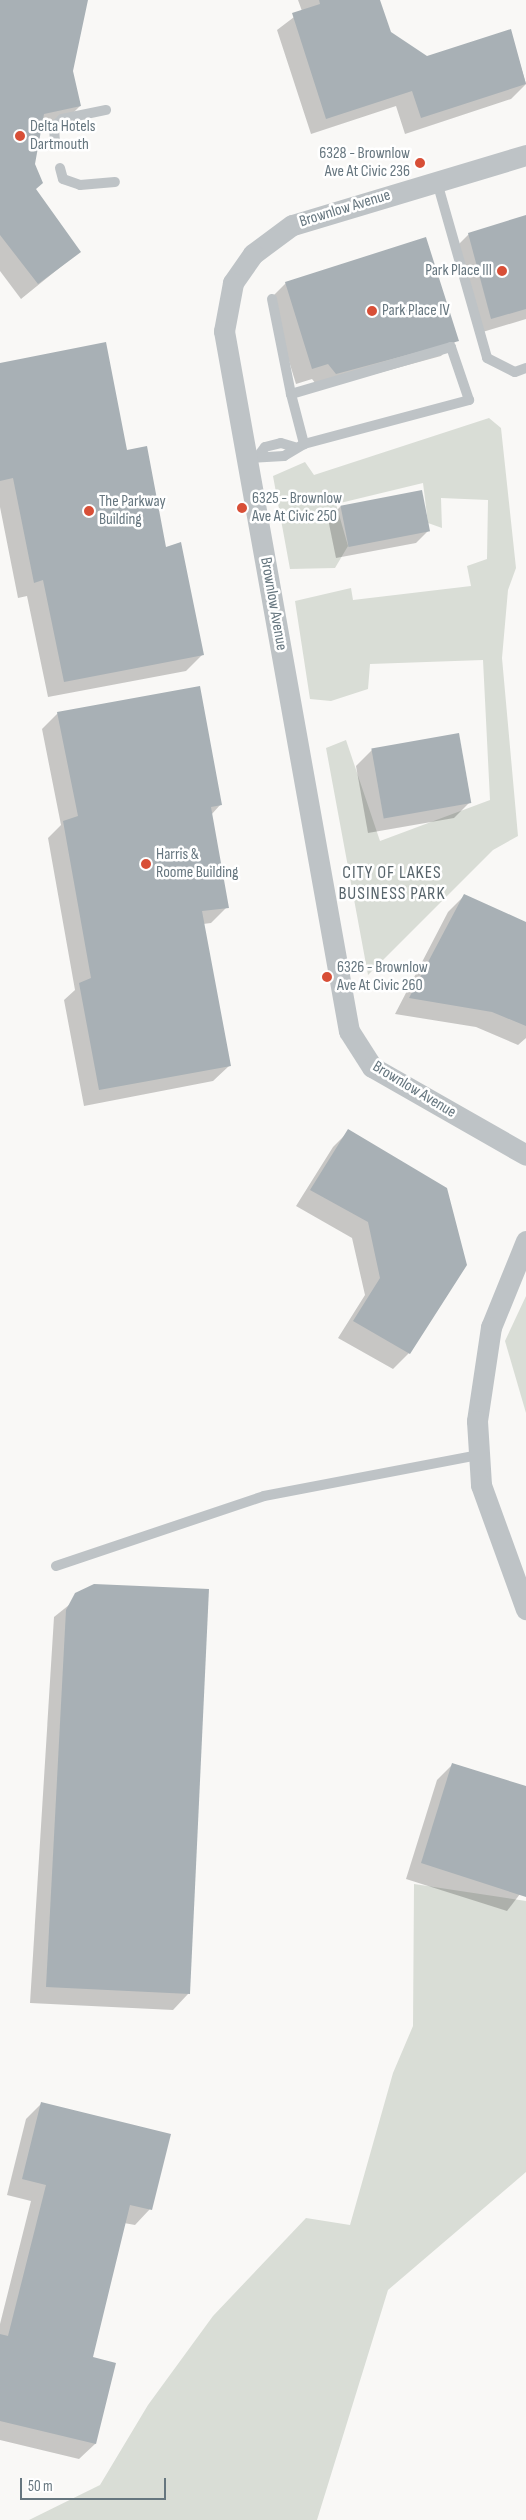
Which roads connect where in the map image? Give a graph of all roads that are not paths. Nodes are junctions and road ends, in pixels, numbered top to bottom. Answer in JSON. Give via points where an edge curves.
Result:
{"nodes":[{"id":1,"x":106,"y":110,"type":"dead end"},
{"id":2,"x":55,"y":142,"type":"dead end"},
{"id":3,"x":526,"y":155,"type":"edge"},
{"id":4,"x":60,"y":168,"type":"dead end"},
{"id":5,"x":115,"y":182,"type":"dead end"},
{"id":6,"x":436,"y":182,"type":"junction"},
{"id":7,"x":272,"y":299,"type":"dead end"},
{"id":8,"x":526,"y":368,"type":"edge"},
{"id":9,"x":291,"y":394,"type":"junction"},
{"id":10,"x":299,"y":445,"type":"junction"},
{"id":11,"x":253,"y":457,"type":"junction"},
{"id":12,"x":526,"y":1155,"type":"edge"},
{"id":13,"x":526,"y":1241,"type":"edge"},
{"id":14,"x":479,"y":1455,"type":"junction"},
{"id":15,"x":56,"y":1566,"type":"dead end"},
{"id":16,"x":526,"y":1610,"type":"edge"}],
"edges":[{"from":1,"to":2,"type":"lane","via":[[62,119],[54,127]]},
{"from":3,"to":6,"type":"street","name":"Brownlow Avenue"},
{"from":4,"to":5,"type":"lane","via":[[63,179],[80,185]]},
{"from":6,"to":8,"type":"lane","via":[[487,358],[515,372]]},
{"from":6,"to":11,"type":"street","name":"Brownlow Avenue","via":[[292,225],[253,254],[233,284],[224,331]]},
{"from":7,"to":9,"type":"lane"},
{"from":9,"to":10,"type":"lane"},
{"from":9,"to":10,"type":"lane","via":[[451,347],[469,400]]},
{"from":10,"to":11,"type":"lane","via":[[284,456]]},
{"from":11,"to":12,"type":"street","name":"Brownlow Avenue","via":[[349,1031],[372,1067]]},
{"from":13,"to":14,"type":"street","via":[[489,1335],[477,1421]]},
{"from":14,"to":15,"type":"lane","via":[[264,1496]]},
{"from":14,"to":16,"type":"street","via":[[481,1485]]}]}
